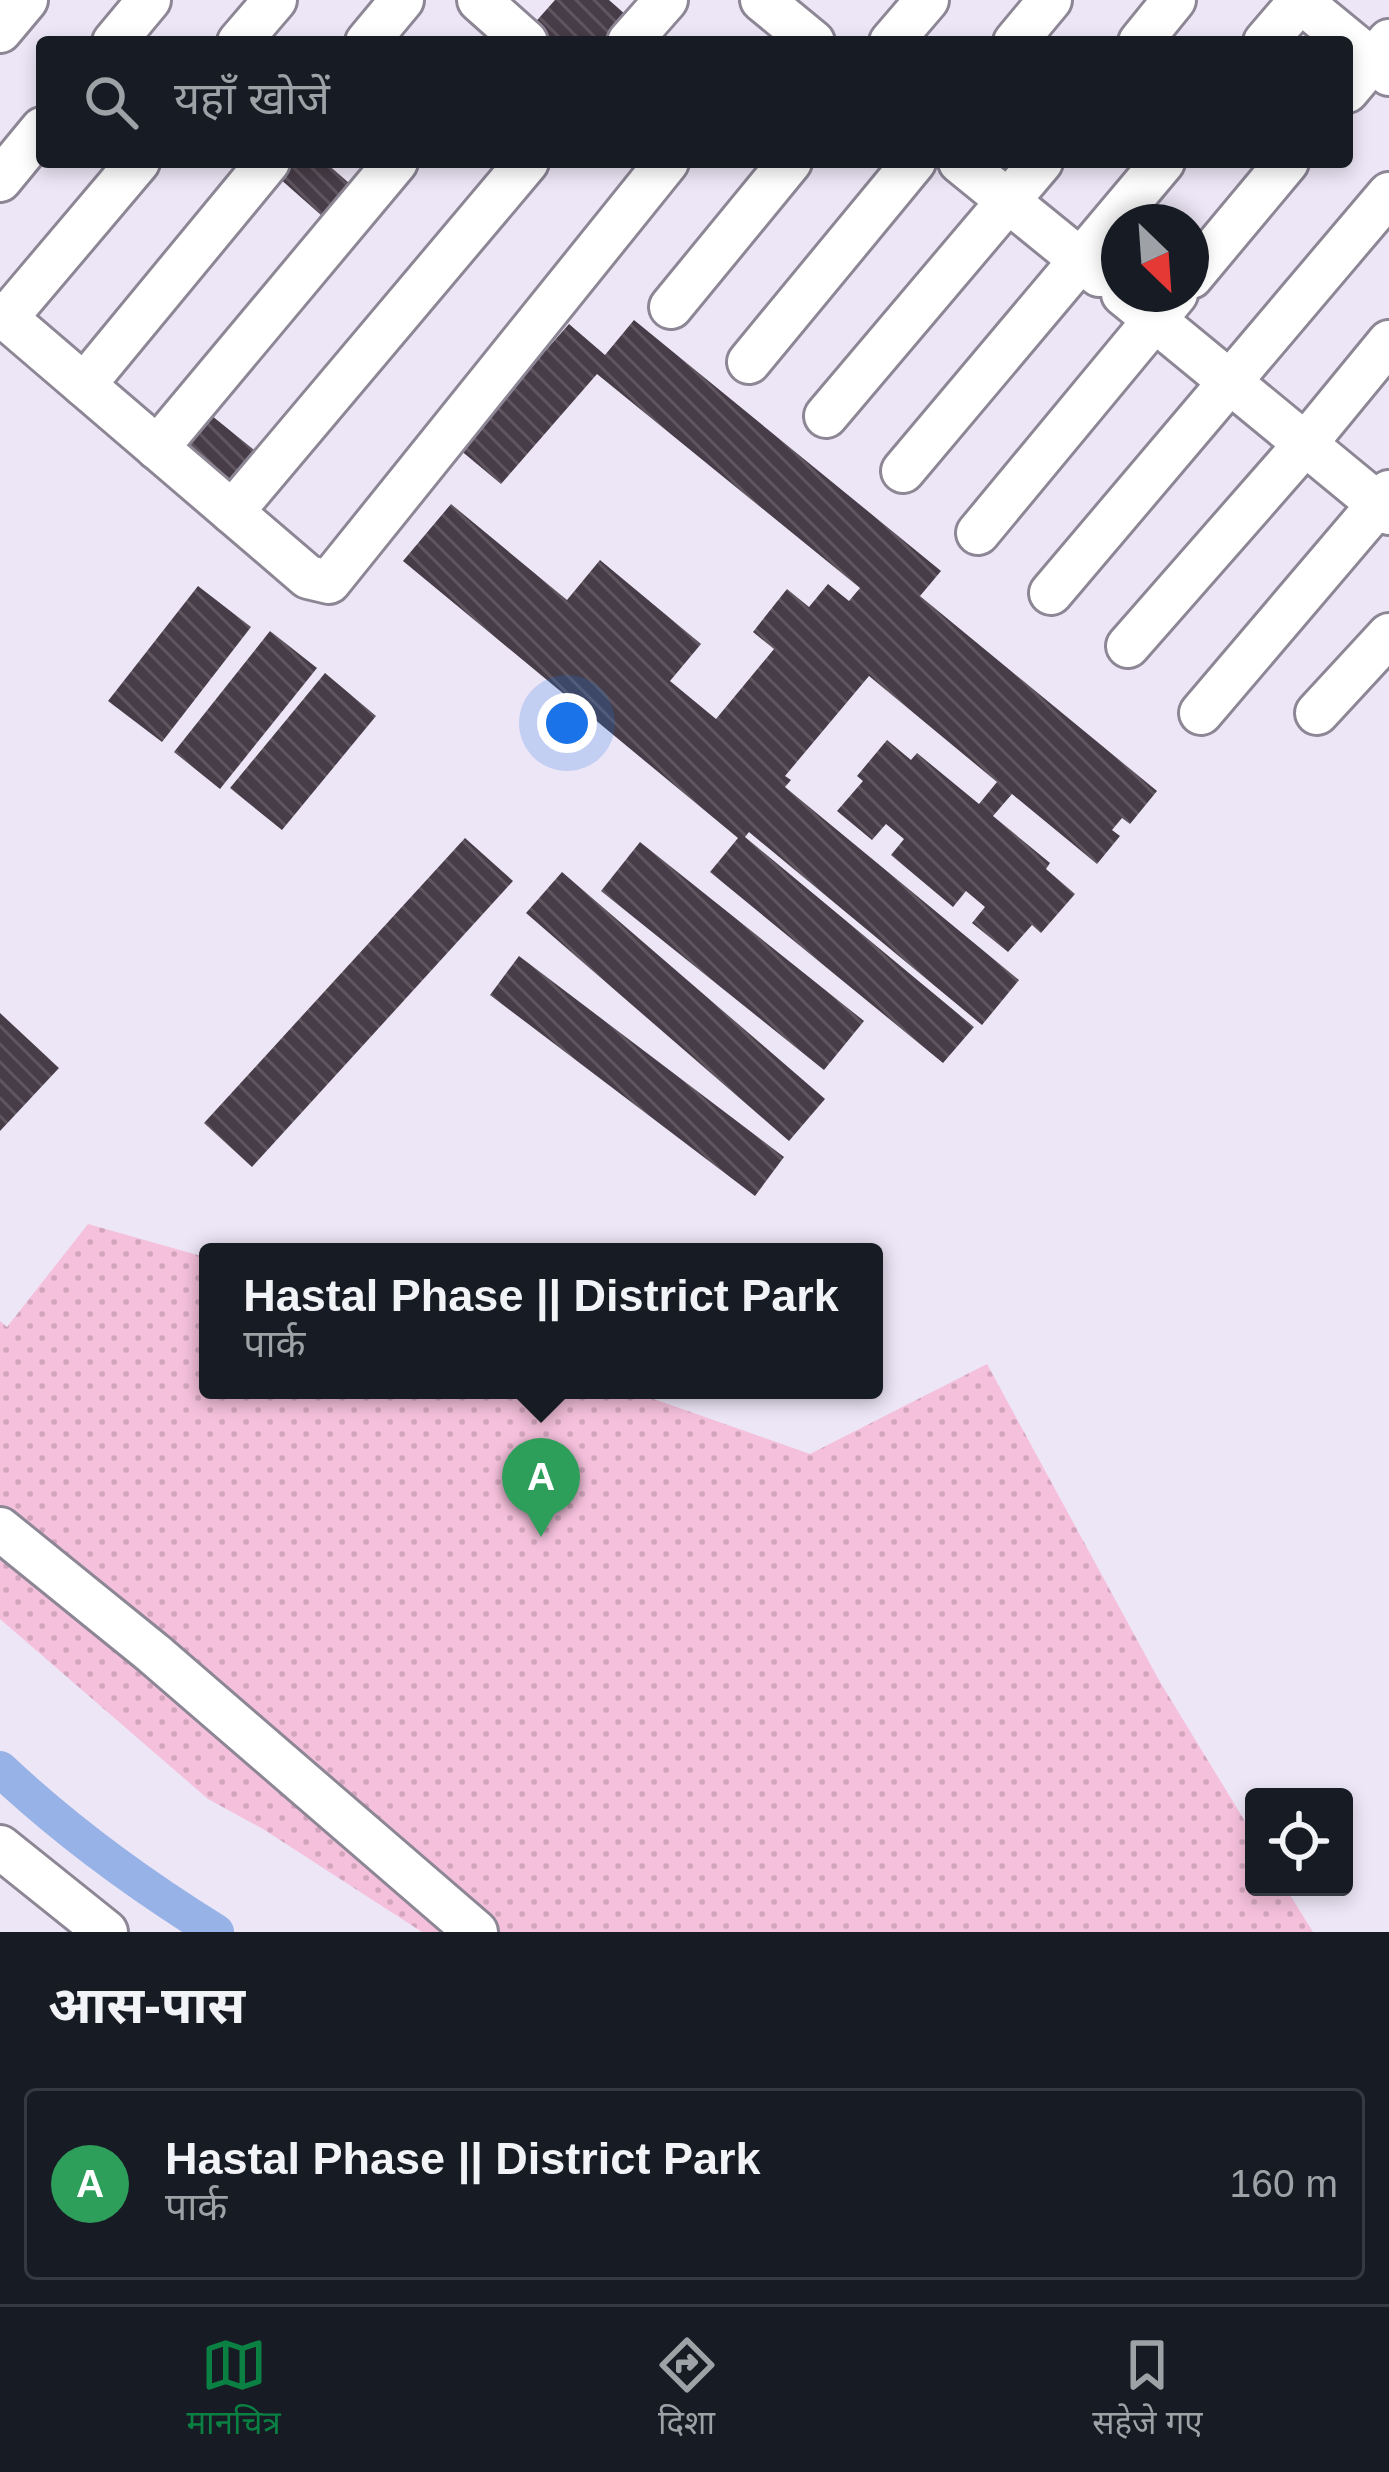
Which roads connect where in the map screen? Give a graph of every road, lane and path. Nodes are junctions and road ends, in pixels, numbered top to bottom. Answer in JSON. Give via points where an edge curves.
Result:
{"nodes":[{"id":1,"x":26,"y":0,"type":"edge"},
{"id":2,"x":149,"y":0,"type":"edge"},
{"id":3,"x":275,"y":0,"type":"edge"},
{"id":4,"x":401,"y":0,"type":"edge"},
{"id":5,"x":665,"y":0,"type":"edge"},
{"id":6,"x":927,"y":0,"type":"edge"},
{"id":7,"x":1051,"y":0,"type":"edge"},
{"id":8,"x":1174,"y":0,"type":"edge"},
{"id":9,"x":1300,"y":0,"type":"edge"},
{"id":10,"x":0,"y":32,"type":"edge"},
{"id":11,"x":119,"y":36,"type":"edge"},
{"id":12,"x":244,"y":36,"type":"edge"},
{"id":13,"x":372,"y":36,"type":"edge"},
{"id":14,"x":634,"y":36,"type":"edge"},
{"id":15,"x":896,"y":36,"type":"edge"},
{"id":16,"x":1020,"y":36,"type":"edge"},
{"id":17,"x":1145,"y":36,"type":"edge"},
{"id":18,"x":1270,"y":36,"type":"edge"},
{"id":19,"x":1341,"y":36,"type":"edge"},
{"id":20,"x":36,"y":136,"type":"edge"},
{"id":21,"x":133,"y":168,"type":"edge"},
{"id":22,"x":263,"y":168,"type":"edge"},
{"id":23,"x":391,"y":168,"type":"edge"},
{"id":24,"x":522,"y":168,"type":"edge"},
{"id":25,"x":662,"y":168,"type":"edge"},
{"id":26,"x":785,"y":168,"type":"edge"},
{"id":27,"x":909,"y":168,"type":"edge"},
{"id":28,"x":968,"y":168,"type":"edge"},
{"id":29,"x":1036,"y":168,"type":"edge"},
{"id":30,"x":1158,"y":168,"type":"edge"},
{"id":31,"x":1282,"y":168,"type":"edge"},
{"id":32,"x":0,"y":180,"type":"edge"},
{"id":33,"x":1389,"y":194,"type":"edge"},
{"id":34,"x":1009,"y":201,"type":"junction"},
{"id":35,"x":1209,"y":255,"type":"edge"},
{"id":36,"x":1081,"y":260,"type":"junction"},
{"id":37,"x":1101,"y":273,"type":"edge"},
{"id":38,"x":670,"y":308,"type":"dead end"},
{"id":39,"x":1135,"y":312,"type":"edge"},
{"id":40,"x":1156,"y":312,"type":"edge"},
{"id":41,"x":3,"y":316,"type":"edge"},
{"id":42,"x":1389,"y":342,"type":"edge"},
{"id":43,"x":749,"y":362,"type":"dead end"},
{"id":44,"x":1231,"y":382,"type":"junction"},
{"id":45,"x":84,"y":385,"type":"junction"},
{"id":46,"x":826,"y":416,"type":"dead end"},
{"id":47,"x":1306,"y":443,"type":"junction"},
{"id":48,"x":157,"y":448,"type":"junction"},
{"id":49,"x":903,"y":471,"type":"dead end"},
{"id":50,"x":1386,"y":503,"type":"edge"},
{"id":51,"x":232,"y":512,"type":"junction"},
{"id":52,"x":979,"y":533,"type":"dead end"},
{"id":53,"x":1051,"y":593,"type":"dead end"},
{"id":54,"x":1389,"y":635,"type":"edge"},
{"id":55,"x":1129,"y":646,"type":"dead end"},
{"id":56,"x":1201,"y":713,"type":"dead end"},
{"id":57,"x":1317,"y":713,"type":"dead end"},
{"id":58,"x":0,"y":1529,"type":"edge"},
{"id":59,"x":0,"y":1846,"type":"edge"},
{"id":60,"x":0,"y":1874,"type":"edge"},
{"id":61,"x":67,"y":1932,"type":"edge"},
{"id":62,"x":106,"y":1932,"type":"edge"},
{"id":63,"x":476,"y":1932,"type":"edge"}],
"edges":[{"from":1,"to":10,"type":"street"},
{"from":2,"to":11,"type":"street"},
{"from":3,"to":12,"type":"street"},
{"from":4,"to":13,"type":"street"},
{"from":5,"to":14,"type":"street"},
{"from":6,"to":15,"type":"street"},
{"from":7,"to":16,"type":"street"},
{"from":8,"to":17,"type":"street"},
{"from":9,"to":18,"type":"street"},
{"from":9,"to":19,"type":"street"},
{"from":20,"to":32,"type":"street"},
{"from":21,"to":41,"type":"street"},
{"from":22,"to":45,"type":"street"},
{"from":23,"to":48,"type":"street"},
{"from":24,"to":51,"type":"street"},
{"from":25,"to":51,"type":"street","via":[[337,577],[308,577]]},
{"from":26,"to":38,"type":"street"},
{"from":27,"to":43,"type":"street"},
{"from":28,"to":34,"type":"street"},
{"from":29,"to":34,"type":"street"},
{"from":30,"to":36,"type":"street"},
{"from":31,"to":35,"type":"street"},
{"from":33,"to":44,"type":"street"},
{"from":34,"to":36,"type":"street"},
{"from":34,"to":46,"type":"street"},
{"from":36,"to":37,"type":"street"},
{"from":36,"to":49,"type":"street"},
{"from":39,"to":52,"type":"street"},
{"from":40,"to":44,"type":"street"},
{"from":41,"to":45,"type":"street"},
{"from":42,"to":47,"type":"street"},
{"from":44,"to":47,"type":"street"},
{"from":44,"to":53,"type":"street"},
{"from":45,"to":48,"type":"street"},
{"from":47,"to":50,"type":"street"},
{"from":47,"to":55,"type":"street"},
{"from":48,"to":51,"type":"street"},
{"from":50,"to":56,"type":"street"},
{"from":54,"to":57,"type":"street"},
{"from":58,"to":63,"type":"street"},
{"from":59,"to":62,"type":"street"},
{"from":60,"to":61,"type":"street"}]}
